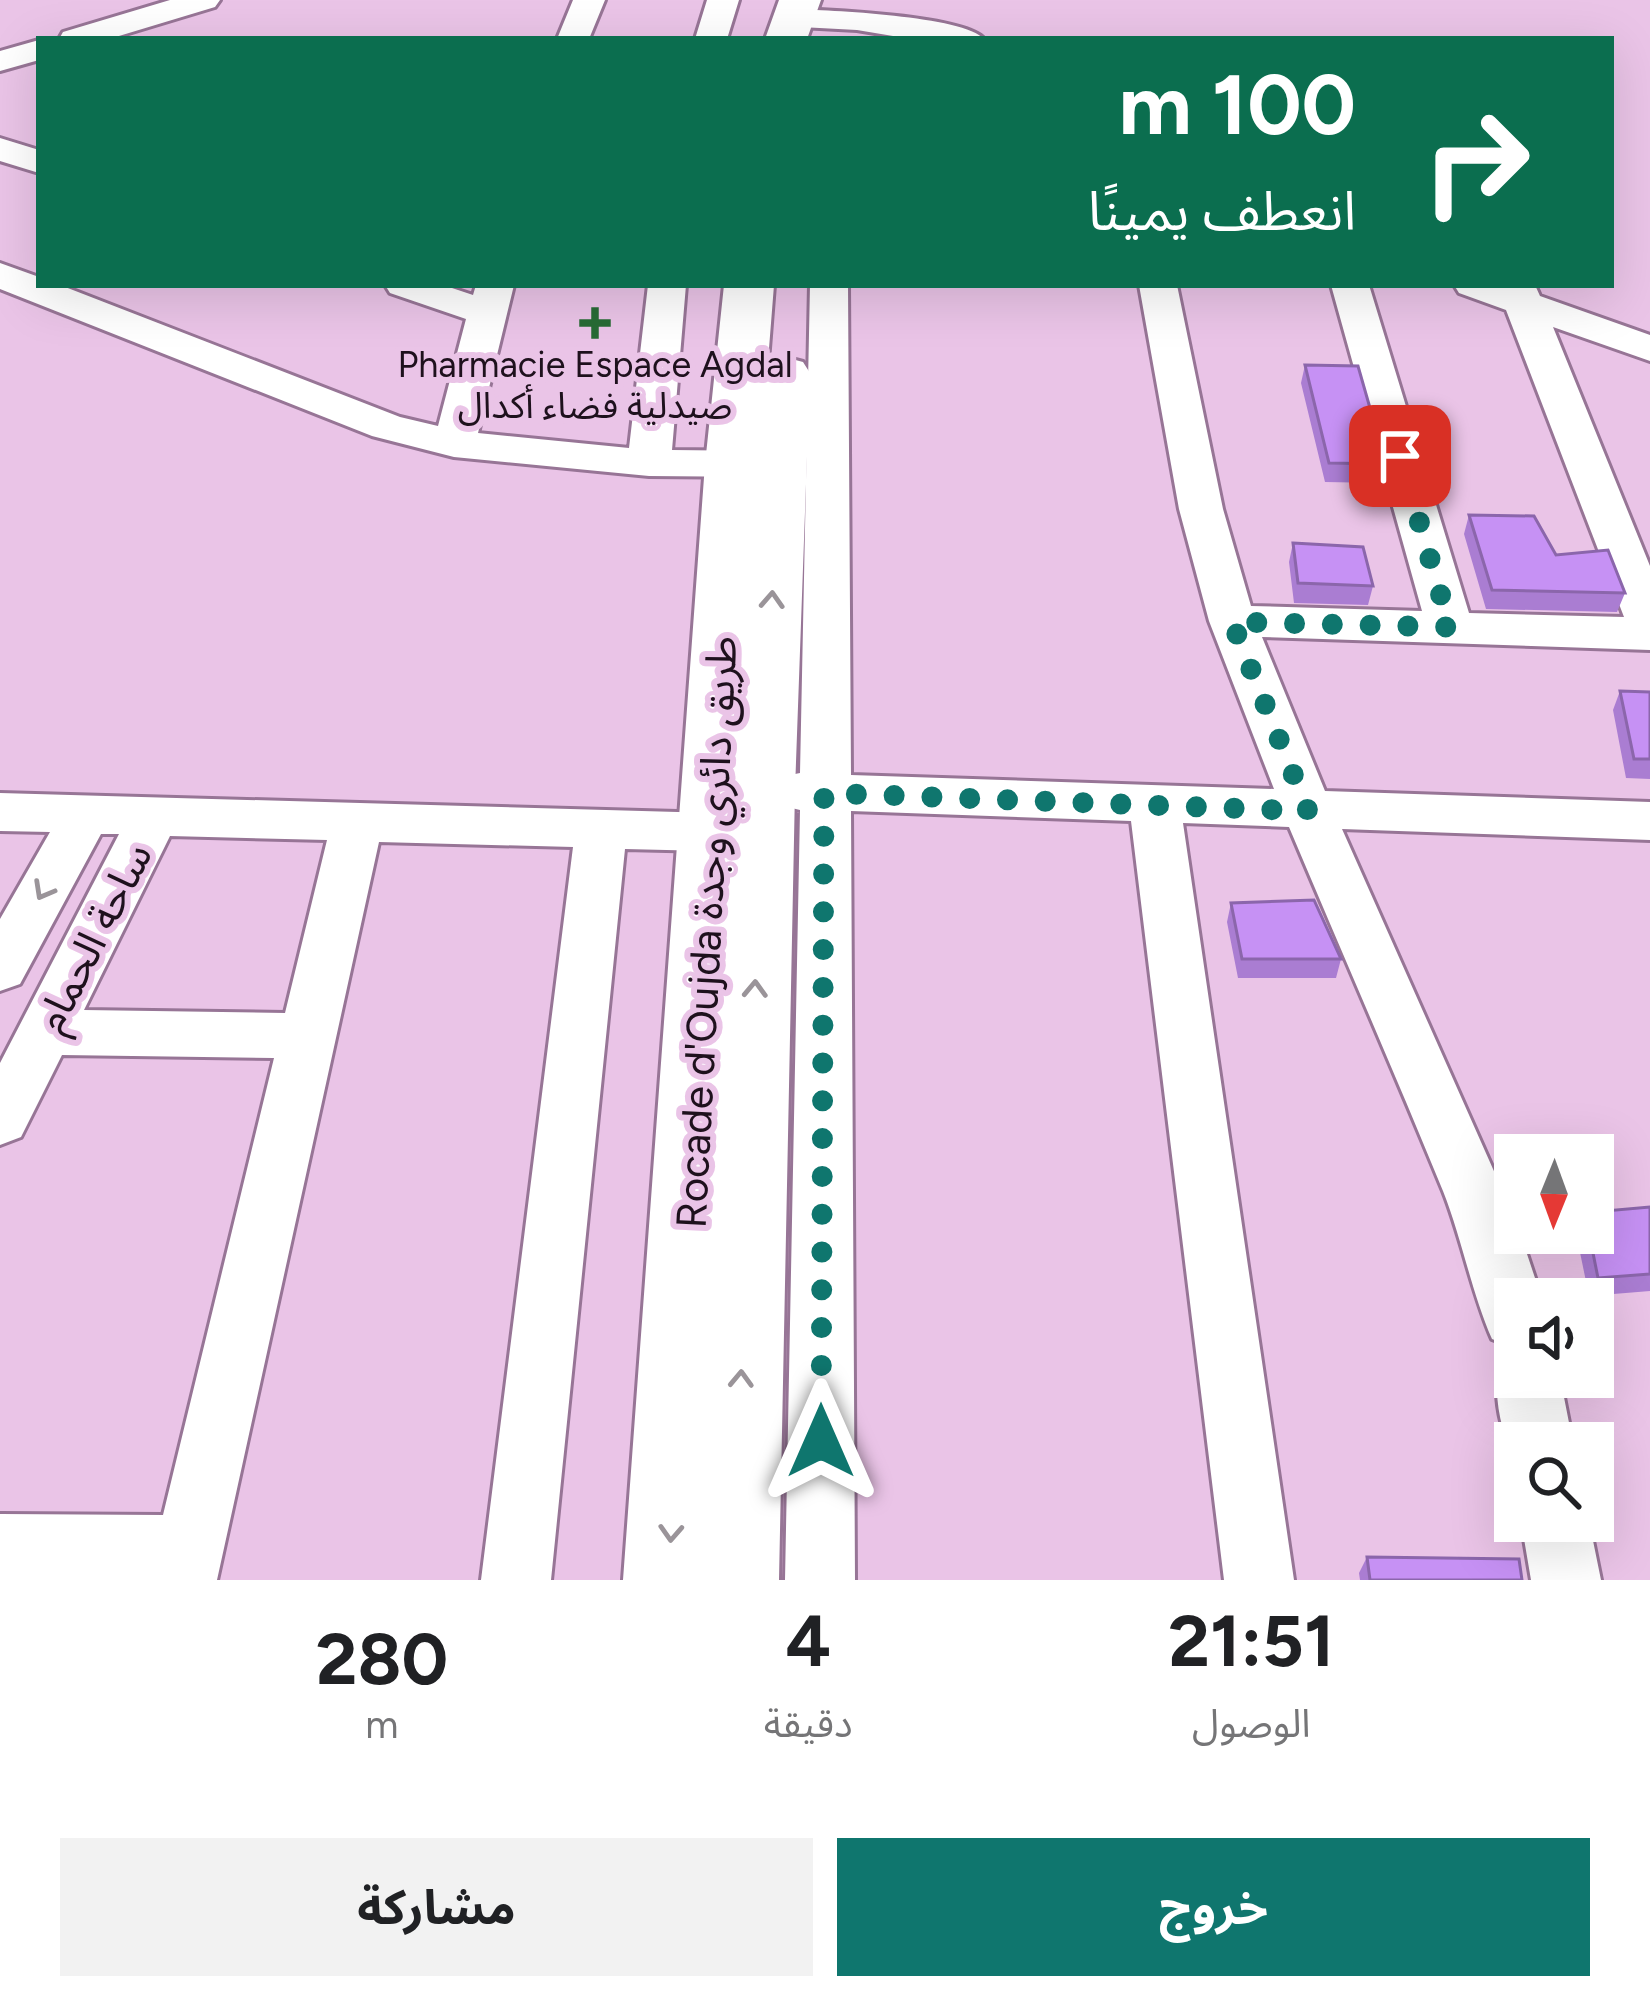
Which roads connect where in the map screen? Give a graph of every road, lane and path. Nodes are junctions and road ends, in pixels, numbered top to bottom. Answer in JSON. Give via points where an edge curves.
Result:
{"nodes":[{"id":1,"x":204,"y":0,"type":"edge"},
{"id":2,"x":589,"y":0,"type":"edge"},
{"id":3,"x":723,"y":0,"type":"edge"},
{"id":4,"x":824,"y":19,"type":"edge"},
{"id":5,"x":85,"y":36,"type":"edge"},
{"id":6,"x":574,"y":36,"type":"edge"},
{"id":7,"x":712,"y":36,"type":"edge"},
{"id":8,"x":946,"y":36,"type":"edge"},
{"id":9,"x":36,"y":51,"type":"edge"},
{"id":10,"x":0,"y":61,"type":"edge"},
{"id":11,"x":0,"y":149,"type":"edge"},
{"id":12,"x":36,"y":161,"type":"edge"},
{"id":13,"x":0,"y":274,"type":"edge"},
{"id":14,"x":423,"y":288,"type":"edge"},
{"id":15,"x":668,"y":288,"type":"edge"},
{"id":16,"x":749,"y":288,"type":"edge"},
{"id":17,"x":788,"y":288,"type":"edge"},
{"id":18,"x":829,"y":288,"type":"edge"},
{"id":19,"x":1159,"y":288,"type":"edge"},
{"id":20,"x":1351,"y":288,"type":"edge"},
{"id":21,"x":1489,"y":288,"type":"edge"},
{"id":22,"x":1520,"y":294,"type":"edge"},
{"id":23,"x":491,"y":299,"type":"edge"},
{"id":24,"x":1650,"y":349,"type":"edge"},
{"id":25,"x":454,"y":444,"type":"junction"},
{"id":26,"x":649,"y":463,"type":"junction"},
{"id":27,"x":756,"y":464,"type":"junction"},
{"id":28,"x":1232,"y":622,"type":"junction"},
{"id":29,"x":1650,"y":623,"type":"edge"},
{"id":30,"x":1450,"y":627,"type":"junction"},
{"id":31,"x":1650,"y":634,"type":"edge"},
{"id":32,"x":1155,"y":806,"type":"junction"},
{"id":33,"x":755,"y":807,"type":"junction"},
{"id":34,"x":1308,"y":811,"type":"junction"},
{"id":35,"x":0,"y":812,"type":"edge"},
{"id":36,"x":86,"y":814,"type":"junction"},
{"id":37,"x":153,"y":818,"type":"junction"},
{"id":38,"x":357,"y":824,"type":"junction"},
{"id":39,"x":601,"y":830,"type":"junction"},
{"id":40,"x":1645,"y":832,"type":"edge"},
{"id":41,"x":0,"y":969,"type":"edge"},
{"id":42,"x":44,"y":1032,"type":"junction"},
{"id":43,"x":308,"y":1036,"type":"junction"},
{"id":44,"x":0,"y":1120,"type":"edge"},
{"id":45,"x":1506,"y":1278,"type":"edge"},
{"id":46,"x":1559,"y":1542,"type":"edge"},
{"id":47,"x":0,"y":1548,"type":"edge"},
{"id":48,"x":185,"y":1565,"type":"edge"},
{"id":49,"x":515,"y":1580,"type":"edge"},
{"id":50,"x":668,"y":1580,"type":"edge"},
{"id":51,"x":734,"y":1580,"type":"edge"},
{"id":52,"x":820,"y":1580,"type":"edge"},
{"id":53,"x":1259,"y":1580,"type":"edge"},
{"id":54,"x":1566,"y":1580,"type":"edge"}],
"edges":[{"from":1,"to":5,"type":"street"},
{"from":2,"to":6,"type":"street"},
{"from":3,"to":7,"type":"street"},
{"from":4,"to":8,"type":"street"},
{"from":9,"to":10,"type":"street"},
{"from":11,"to":12,"type":"street"},
{"from":13,"to":25,"type":"street","via":[[387,427]]},
{"from":14,"to":23,"type":"street"},
{"from":15,"to":26,"type":"street"},
{"from":16,"to":27,"type":"highway","name":"Rocade d'Oujda طريق دائري وجدة"},
{"from":17,"to":27,"type":"highway","name":"Rocade d'Oujda طريق دائري وجدة"},
{"from":18,"to":33,"type":"street"},
{"from":19,"to":28,"type":"street","via":[[1201,509]]},
{"from":20,"to":30,"type":"street"},
{"from":21,"to":22,"type":"street"},
{"from":22,"to":24,"type":"street"},
{"from":22,"to":29,"type":"street"},
{"from":23,"to":25,"type":"street"},
{"from":25,"to":26,"type":"street"},
{"from":26,"to":27,"type":"street"},
{"from":27,"to":33,"type":"highway","name":"Rocade d'Oujda طريق دائري وجدة"},
{"from":28,"to":30,"type":"street"},
{"from":28,"to":34,"type":"street"},
{"from":30,"to":31,"type":"street"},
{"from":32,"to":33,"type":"street"},
{"from":32,"to":34,"type":"street"},
{"from":32,"to":53,"type":"street"},
{"from":33,"to":39,"type":"street"},
{"from":33,"to":50,"type":"highway","name":"Rocade d'Oujda طريق دائري وجدة","one_way":true},
{"from":51,"to":33,"type":"highway","name":"Rocade d'Oujda طريق دائري وجدة","one_way":true},
{"from":33,"to":52,"type":"street"},
{"from":34,"to":40,"type":"street"},
{"from":34,"to":45,"type":"street"},
{"from":35,"to":36,"type":"street"},
{"from":36,"to":37,"type":"street"},
{"from":36,"to":41,"type":"street","name":"ساحة الحمام","one_way":true},
{"from":37,"to":38,"type":"street"},
{"from":37,"to":42,"type":"street","name":"ساحة الحمام"},
{"from":38,"to":39,"type":"street"},
{"from":38,"to":43,"type":"street"},
{"from":39,"to":49,"type":"street"},
{"from":42,"to":43,"type":"street"},
{"from":42,"to":44,"type":"street","name":"ساحة الحمام"},
{"from":43,"to":48,"type":"street"},
{"from":46,"to":54,"type":"street"},
{"from":47,"to":48,"type":"street"}]}
